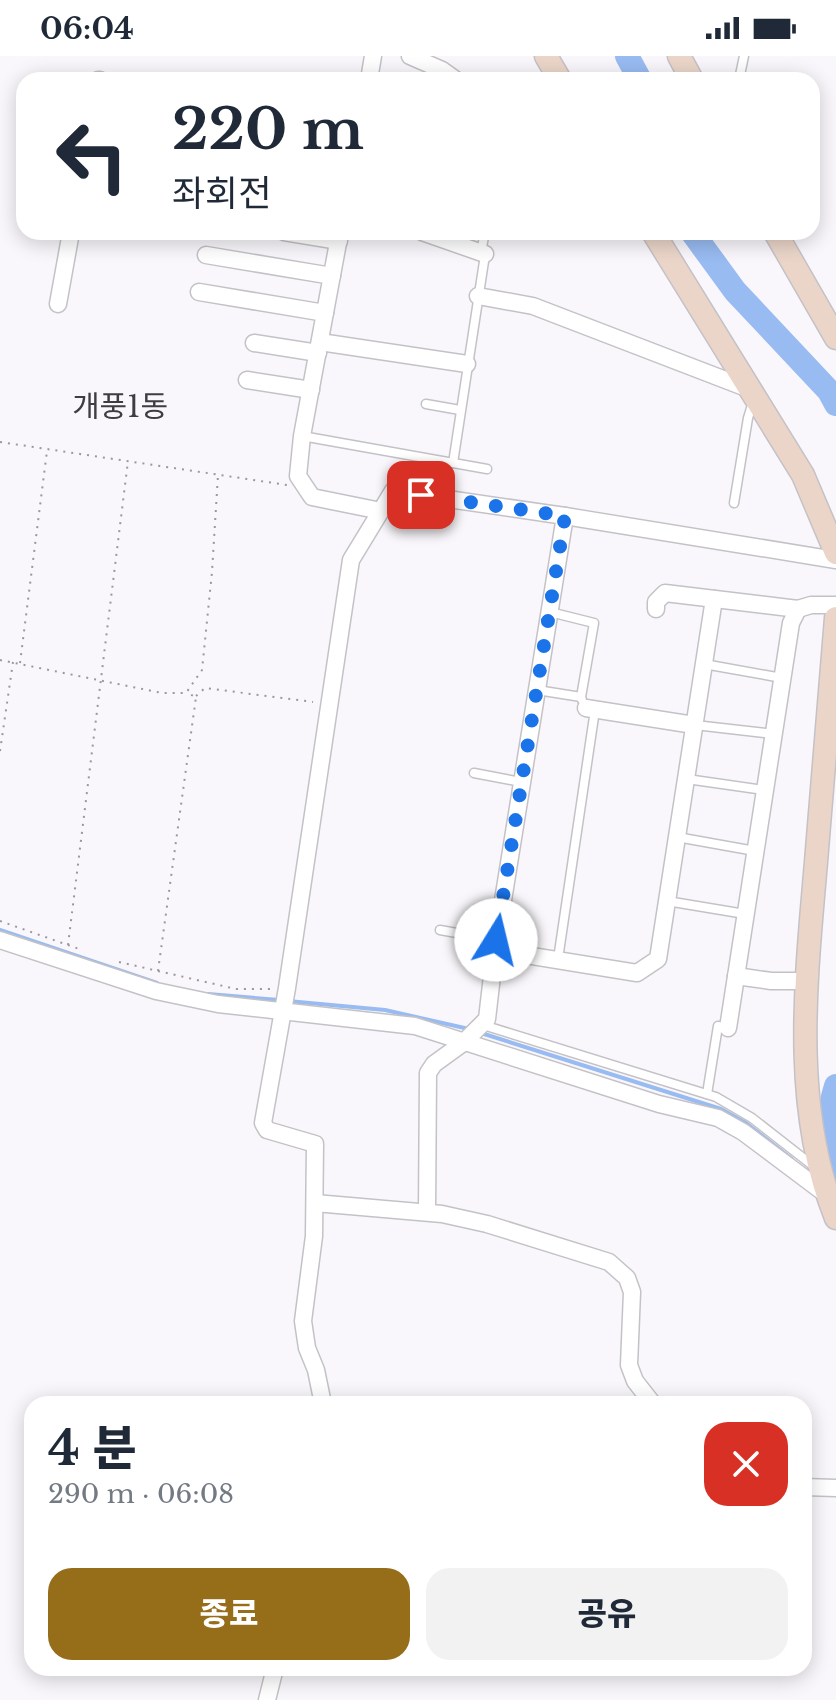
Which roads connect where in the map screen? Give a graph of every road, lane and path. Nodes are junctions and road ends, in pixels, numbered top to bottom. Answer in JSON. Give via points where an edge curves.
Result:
{"nodes":[{"id":1,"x":410,"y":56,"type":"edge"},
{"id":2,"x":445,"y":72,"type":"edge"},
{"id":3,"x":70,"y":240,"type":"edge"},
{"id":4,"x":339,"y":240,"type":"edge"},
{"id":5,"x":445,"y":240,"type":"edge"},
{"id":6,"x":484,"y":240,"type":"edge"},
{"id":7,"x":658,"y":240,"type":"edge"},
{"id":8,"x":780,"y":240,"type":"edge"},
{"id":9,"x":483,"y":253,"type":"junction"},
{"id":10,"x":206,"y":255,"type":"dead end"},
{"id":11,"x":332,"y":276,"type":"junction"},
{"id":12,"x":199,"y":292,"type":"dead end"},
{"id":13,"x":478,"y":296,"type":"junction"},
{"id":14,"x":58,"y":304,"type":"dead end"},
{"id":15,"x":325,"y":313,"type":"junction"},
{"id":16,"x":836,"y":338,"type":"edge"},
{"id":17,"x":254,"y":343,"type":"dead end"},
{"id":18,"x":319,"y":348,"type":"junction"},
{"id":19,"x":467,"y":364,"type":"junction"},
{"id":20,"x":247,"y":380,"type":"dead end"},
{"id":21,"x":311,"y":390,"type":"junction"},
{"id":22,"x":752,"y":393,"type":"junction"},
{"id":23,"x":426,"y":404,"type":"dead end"},
{"id":24,"x":460,"y":410,"type":"junction"},
{"id":25,"x":302,"y":436,"type":"junction"},
{"id":26,"x":0,"y":442,"type":"edge"},
{"id":27,"x":47,"y":449,"type":"junction"},
{"id":28,"x":128,"y":461,"type":"junction"},
{"id":29,"x":453,"y":463,"type":"junction"},
{"id":30,"x":487,"y":469,"type":"dead end"},
{"id":31,"x":218,"y":475,"type":"junction"},
{"id":32,"x":304,"y":487,"type":"junction"},
{"id":33,"x":734,"y":503,"type":"dead end"},
{"id":34,"x":381,"y":511,"type":"junction"},
{"id":35,"x":565,"y":516,"type":"junction"},
{"id":36,"x":836,"y":553,"type":"edge"},
{"id":37,"x":836,"y":560,"type":"edge"},
{"id":38,"x":714,"y":599,"type":"junction"},
{"id":39,"x":836,"y":605,"type":"edge"},
{"id":40,"x":656,"y":609,"type":"dead end"},
{"id":41,"x":798,"y":609,"type":"junction"},
{"id":42,"x":550,"y":612,"type":"junction"},
{"id":43,"x":836,"y":618,"type":"edge"},
{"id":44,"x":0,"y":660,"type":"edge"},
{"id":45,"x":13,"y":662,"type":"junction"},
{"id":46,"x":20,"y":664,"type":"junction"},
{"id":47,"x":704,"y":664,"type":"junction"},
{"id":48,"x":782,"y":678,"type":"junction"},
{"id":49,"x":102,"y":680,"type":"junction"},
{"id":50,"x":537,"y":690,"type":"junction"},
{"id":51,"x":186,"y":693,"type":"junction"},
{"id":52,"x":196,"y":697,"type":"junction"},
{"id":53,"x":329,"y":704,"type":"junction"},
{"id":54,"x":587,"y":705,"type":"junction"},
{"id":55,"x":694,"y":725,"type":"junction"},
{"id":56,"x":774,"y":734,"type":"junction"},
{"id":57,"x":0,"y":751,"type":"edge"},
{"id":58,"x":474,"y":773,"type":"dead end"},
{"id":59,"x":686,"y":779,"type":"junction"},
{"id":60,"x":522,"y":783,"type":"junction"},
{"id":61,"x":765,"y":790,"type":"junction"},
{"id":62,"x":677,"y":837,"type":"junction"},
{"id":63,"x":755,"y":851,"type":"junction"},
{"id":64,"x":667,"y":901,"type":"junction"},
{"id":65,"x":746,"y":914,"type":"junction"},
{"id":66,"x":0,"y":921,"type":"edge"},
{"id":67,"x":440,"y":930,"type":"dead end"},
{"id":68,"x":0,"y":940,"type":"edge"},
{"id":69,"x":68,"y":945,"type":"junction"},
{"id":70,"x":496,"y":945,"type":"junction"},
{"id":71,"x":83,"y":950,"type":"dead end"},
{"id":72,"x":558,"y":959,"type":"junction"},
{"id":73,"x":111,"y":960,"type":"dead end"},
{"id":74,"x":158,"y":972,"type":"junction"},
{"id":75,"x":736,"y":976,"type":"junction"},
{"id":76,"x":806,"y":981,"type":"junction"},
{"id":77,"x":284,"y":1001,"type":"junction"},
{"id":78,"x":483,"y":1025,"type":"junction"},
{"id":79,"x":728,"y":1028,"type":"joint"},
{"id":80,"x":464,"y":1041,"type":"junction"},
{"id":81,"x":707,"y":1094,"type":"junction"},
{"id":82,"x":825,"y":1187,"type":"junction"},
{"id":83,"x":315,"y":1203,"type":"junction"},
{"id":84,"x":427,"y":1212,"type":"junction"},
{"id":85,"x":836,"y":1218,"type":"edge"},
{"id":86,"x":321,"y":1396,"type":"edge"},
{"id":87,"x":647,"y":1396,"type":"edge"},
{"id":88,"x":812,"y":1487,"type":"edge"},
{"id":89,"x":836,"y":1488,"type":"edge"},
{"id":90,"x":273,"y":1676,"type":"edge"},
{"id":91,"x":267,"y":1700,"type":"edge"}],
"edges":[{"from":1,"to":2,"type":"street"},
{"from":3,"to":14,"type":"street"},
{"from":4,"to":11,"type":"street"},
{"from":5,"to":9,"type":"street"},
{"from":6,"to":9,"type":"lane"},
{"from":7,"to":22,"type":"street"},
{"from":8,"to":16,"type":"street"},
{"from":9,"to":13,"type":"lane"},
{"from":10,"to":11,"type":"street"},
{"from":11,"to":15,"type":"street"},
{"from":12,"to":15,"type":"street"},
{"from":13,"to":19,"type":"lane"},
{"from":13,"to":22,"type":"street","via":[[533,306]]},
{"from":15,"to":18,"type":"street"},
{"from":17,"to":18,"type":"street"},
{"from":18,"to":19,"type":"street"},
{"from":18,"to":21,"type":"street"},
{"from":19,"to":24,"type":"lane"},
{"from":20,"to":21,"type":"street"},
{"from":21,"to":25,"type":"street"},
{"from":22,"to":33,"type":"lane"},
{"from":22,"to":36,"type":"street","via":[[803,475]]},
{"from":23,"to":24,"type":"lane"},
{"from":24,"to":29,"type":"lane"},
{"from":25,"to":29,"type":"lane"},
{"from":25,"to":32,"type":"street","via":[[298,476]]},
{"from":26,"to":27,"type":"path"},
{"from":27,"to":28,"type":"path"},
{"from":27,"to":46,"type":"path"},
{"from":28,"to":31,"type":"path"},
{"from":28,"to":49,"type":"path"},
{"from":29,"to":30,"type":"lane"},
{"from":31,"to":32,"type":"path"},
{"from":31,"to":51,"type":"path","via":[[202,670]]},
{"from":32,"to":34,"type":"street","via":[[312,497]]},
{"from":34,"to":35,"type":"street","via":[[393,491]]},
{"from":34,"to":53,"type":"street","via":[[351,560]]},
{"from":35,"to":37,"type":"street"},
{"from":35,"to":42,"type":"street"},
{"from":38,"to":40,"type":"street","via":[[665,593]]},
{"from":38,"to":41,"type":"street"},
{"from":38,"to":47,"type":"street"},
{"from":39,"to":41,"type":"street"},
{"from":41,"to":48,"type":"street"},
{"from":42,"to":50,"type":"street"},
{"from":42,"to":54,"type":"lane","via":[[594,623]]},
{"from":43,"to":76,"type":"street"},
{"from":44,"to":45,"type":"path"},
{"from":45,"to":46,"type":"path"},
{"from":45,"to":57,"type":"path"},
{"from":46,"to":49,"type":"path"},
{"from":47,"to":48,"type":"lane"},
{"from":47,"to":55,"type":"street"},
{"from":48,"to":56,"type":"street"},
{"from":49,"to":51,"type":"path"},
{"from":49,"to":69,"type":"path"},
{"from":50,"to":54,"type":"lane"},
{"from":50,"to":60,"type":"street"},
{"from":51,"to":52,"type":"path"},
{"from":52,"to":53,"type":"path","via":[[205,688]]},
{"from":52,"to":74,"type":"path"},
{"from":53,"to":77,"type":"street"},
{"from":54,"to":55,"type":"street"},
{"from":54,"to":72,"type":"lane"},
{"from":55,"to":56,"type":"lane"},
{"from":55,"to":59,"type":"street"},
{"from":56,"to":61,"type":"street"},
{"from":58,"to":60,"type":"lane"},
{"from":59,"to":61,"type":"lane"},
{"from":59,"to":62,"type":"street"},
{"from":60,"to":70,"type":"street"},
{"from":61,"to":63,"type":"street"},
{"from":62,"to":63,"type":"lane"},
{"from":62,"to":64,"type":"street"},
{"from":63,"to":65,"type":"street"},
{"from":64,"to":65,"type":"lane"},
{"from":64,"to":72,"type":"street","via":[[658,959],[637,973]]},
{"from":65,"to":75,"type":"street"},
{"from":66,"to":69,"type":"path"},
{"from":67,"to":70,"type":"lane"},
{"from":68,"to":77,"type":"street","via":[[156,991],[218,1004]]},
{"from":69,"to":71,"type":"path"},
{"from":70,"to":72,"type":"street"},
{"from":70,"to":78,"type":"street"},
{"from":73,"to":74,"type":"path"},
{"from":74,"to":77,"type":"path"},
{"from":75,"to":76,"type":"street"},
{"from":75,"to":79,"type":"street"},
{"from":76,"to":82,"type":"street","via":[[807,1093]]},
{"from":77,"to":80,"type":"street","via":[[415,1026]]},
{"from":77,"to":83,"type":"street","via":[[263,1123],[267,1130],[315,1144]]},
{"from":78,"to":80,"type":"street"},
{"from":78,"to":81,"type":"lane"},
{"from":79,"to":81,"type":"lane","via":[[718,1026]]},
{"from":80,"to":82,"type":"street","via":[[718,1118]]},
{"from":80,"to":84,"type":"street","via":[[428,1073]]},
{"from":81,"to":82,"type":"lane","via":[[752,1118]]},
{"from":82,"to":85,"type":"street"},
{"from":83,"to":84,"type":"street"},
{"from":83,"to":86,"type":"street","via":[[303,1321]]},
{"from":84,"to":87,"type":"street","via":[[487,1224],[609,1262],[627,1278],[632,1292],[629,1365]]},
{"from":88,"to":89,"type":"street"},
{"from":90,"to":91,"type":"street"}]}
